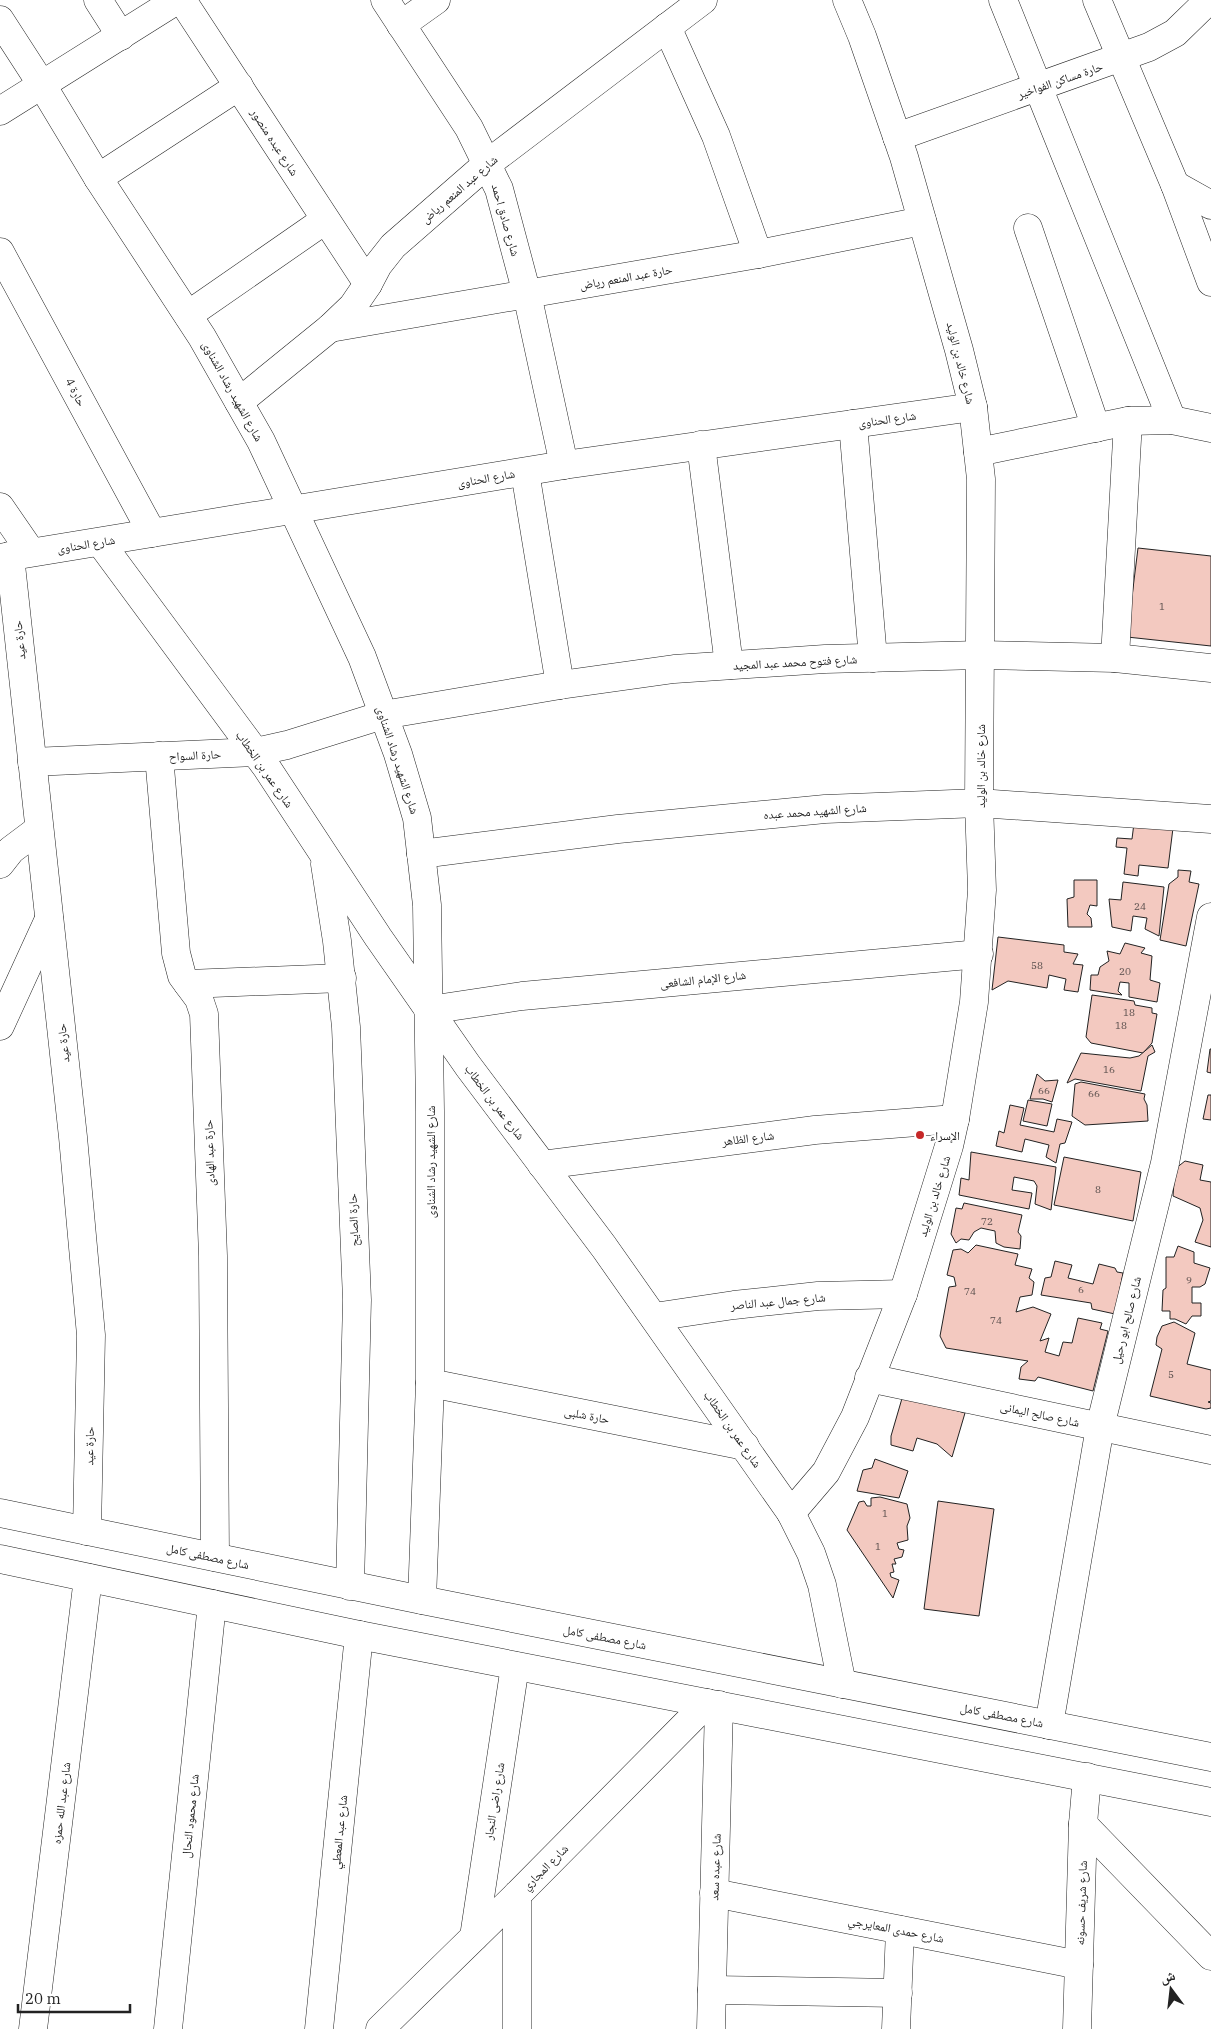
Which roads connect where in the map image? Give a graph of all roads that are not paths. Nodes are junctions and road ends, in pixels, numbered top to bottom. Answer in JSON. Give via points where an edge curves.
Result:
{"nodes":[{"id":1,"x":98,"y":0,"type":"edge"},
{"id":2,"x":177,"y":0,"type":"edge"},
{"id":3,"x":182,"y":0,"type":"edge"},
{"id":4,"x":385,"y":0,"type":"edge"},
{"id":5,"x":436,"y":0,"type":"edge"},
{"id":6,"x":703,"y":0,"type":"edge"},
{"id":7,"x":847,"y":0,"type":"edge"},
{"id":8,"x":1003,"y":0,"type":"edge"},
{"id":9,"x":1097,"y":0,"type":"edge"},
{"id":10,"x":1203,"y":3,"type":"edge"},
{"id":11,"x":0,"y":20,"type":"edge"},
{"id":12,"x":401,"y":25,"type":"junction"},
{"id":13,"x":667,"y":27,"type":"junction"},
{"id":14,"x":121,"y":36,"type":"junction"},
{"id":15,"x":1122,"y":58,"type":"junction"},
{"id":16,"x":42,"y":86,"type":"junction"},
{"id":17,"x":238,"y":86,"type":"junction"},
{"id":18,"x":1039,"y":87,"type":"junction"},
{"id":19,"x":0,"y":111,"type":"edge"},
{"id":20,"x":897,"y":137,"type":"junction"},
{"id":21,"x":488,"y":164,"type":"junction"},
{"id":22,"x":98,"y":178,"type":"junction"},
{"id":23,"x":1174,"y":185,"type":"junction"},
{"id":24,"x":1211,"y":206,"type":"edge"},
{"id":25,"x":325,"y":220,"type":"junction"},
{"id":26,"x":922,"y":221,"type":"junction"},
{"id":27,"x":1028,"y":228,"type":"dead end"},
{"id":28,"x":0,"y":252,"type":"edge"},
{"id":29,"x":758,"y":254,"type":"junction"},
{"id":30,"x":1211,"y":282,"type":"edge"},
{"id":31,"x":368,"y":284,"type":"junction"},
{"id":32,"x":527,"y":294,"type":"junction"},
{"id":33,"x":188,"y":314,"type":"junction"},
{"id":34,"x":330,"y":328,"type":"junction"},
{"id":35,"x":239,"y":402,"type":"junction"},
{"id":36,"x":973,"y":407,"type":"junction"},
{"id":37,"x":1172,"y":420,"type":"junction"},
{"id":38,"x":1128,"y":421,"type":"junction"},
{"id":39,"x":853,"y":424,"type":"junction"},
{"id":40,"x":1096,"y":428,"type":"junction"},
{"id":41,"x":1211,"y":428,"type":"edge"},
{"id":42,"x":701,"y":445,"type":"junction"},
{"id":43,"x":978,"y":452,"type":"junction"},
{"id":44,"x":564,"y":465,"type":"junction"},
{"id":45,"x":525,"y":472,"type":"junction"},
{"id":46,"x":0,"y":507,"type":"edge"},
{"id":47,"x":293,"y":510,"type":"junction"},
{"id":48,"x":152,"y":533,"type":"junction"},
{"id":49,"x":100,"y":542,"type":"junction"},
{"id":50,"x":12,"y":545,"type":"edge"},
{"id":51,"x":980,"y":655,"type":"junction"},
{"id":52,"x":873,"y":658,"type":"junction"},
{"id":53,"x":1114,"y":658,"type":"junction"},
{"id":54,"x":728,"y":665,"type":"junction"},
{"id":55,"x":1211,"y":668,"type":"edge"},
{"id":56,"x":560,"y":685,"type":"junction"},
{"id":57,"x":383,"y":714,"type":"junction"},
{"id":58,"x":255,"y":752,"type":"junction"},
{"id":59,"x":159,"y":756,"type":"junction"},
{"id":60,"x":32,"y":762,"type":"junction"},
{"id":61,"x":979,"y":804,"type":"junction"},
{"id":62,"x":1211,"y":819,"type":"edge"},
{"id":63,"x":39,"y":829,"type":"junction"},
{"id":64,"x":0,"y":830,"type":"edge"},
{"id":65,"x":422,"y":854,"type":"junction"},
{"id":66,"x":324,"y":856,"type":"junction"},
{"id":67,"x":0,"y":864,"type":"edge"},
{"id":68,"x":1211,"y":917,"type":"edge"},
{"id":69,"x":49,"y":919,"type":"junction"},
{"id":70,"x":978,"y":954,"type":"junction"},
{"id":71,"x":342,"y":978,"type":"junction"},
{"id":72,"x":188,"y":984,"type":"junction"},
{"id":73,"x":429,"y":1010,"type":"junction"},
{"id":74,"x":1,"y":1022,"type":"edge"},
{"id":75,"x":955,"y":1119,"type":"junction"},
{"id":76,"x":542,"y":1165,"type":"junction"},
{"id":77,"x":903,"y":1294,"type":"junction"},
{"id":78,"x":654,"y":1317,"type":"junction"},
{"id":79,"x":869,"y":1378,"type":"junction"},
{"id":80,"x":430,"y":1383,"type":"junction"},
{"id":81,"x":1100,"y":1427,"type":"junction"},
{"id":82,"x":745,"y":1446,"type":"junction"},
{"id":83,"x":1211,"y":1450,"type":"edge"},
{"id":84,"x":0,"y":1513,"type":"edge"},
{"id":85,"x":792,"y":1513,"type":"junction"},
{"id":86,"x":87,"y":1531,"type":"junction"},
{"id":87,"x":215,"y":1557,"type":"junction"},
{"id":88,"x":0,"y":1559,"type":"edge"},
{"id":89,"x":88,"y":1578,"type":"junction"},
{"id":90,"x":350,"y":1586,"type":"junction"},
{"id":91,"x":422,"y":1600,"type":"junction"},
{"id":92,"x":212,"y":1604,"type":"junction"},
{"id":93,"x":359,"y":1635,"type":"junction"},
{"id":94,"x":515,"y":1666,"type":"junction"},
{"id":95,"x":842,"y":1684,"type":"junction"},
{"id":96,"x":713,"y":1704,"type":"junction"},
{"id":97,"x":1049,"y":1725,"type":"junction"},
{"id":98,"x":1165,"y":1748,"type":"junction"},
{"id":99,"x":1211,"y":1757,"type":"edge"},
{"id":100,"x":1087,"y":1777,"type":"junction"},
{"id":101,"x":1161,"y":1792,"type":"junction"},
{"id":102,"x":1211,"y":1802,"type":"edge"},
{"id":103,"x":1083,"y":1824,"type":"junction"},
{"id":104,"x":714,"y":1893,"type":"junction"},
{"id":105,"x":517,"y":1895,"type":"junction"},
{"id":106,"x":900,"y":1930,"type":"junction"},
{"id":107,"x":474,"y":1937,"type":"junction"},
{"id":108,"x":1211,"y":1956,"type":"edge"},
{"id":109,"x":1079,"y":1966,"type":"junction"},
{"id":110,"x":712,"y":1990,"type":"junction"},
{"id":111,"x":898,"y":1993,"type":"junction"},
{"id":112,"x":408,"y":2002,"type":"junction"},
{"id":113,"x":34,"y":2029,"type":"edge"},
{"id":114,"x":168,"y":2029,"type":"edge"},
{"id":115,"x":319,"y":2029,"type":"edge"},
{"id":116,"x":380,"y":2029,"type":"edge"},
{"id":117,"x":406,"y":2029,"type":"edge"},
{"id":118,"x":517,"y":2029,"type":"edge"},
{"id":119,"x":711,"y":2029,"type":"edge"},
{"id":120,"x":896,"y":2029,"type":"edge"},
{"id":121,"x":1077,"y":2029,"type":"edge"}],
"edges":[{"from":1,"to":14,"type":"street"},
{"from":2,"to":14,"type":"street"},
{"from":3,"to":17,"type":"street","name":"شارع عبده منصور"},
{"from":4,"to":12,"type":"street","name":"شارع صادق احمد"},
{"from":5,"to":12,"type":"street"},
{"from":6,"to":13,"type":"street","name":"شارع عبد المنعم رياض"},
{"from":7,"to":20,"type":"street","name":"شارع خالد بن الوليد"},
{"from":8,"to":18,"type":"street"},
{"from":9,"to":15,"type":"street"},
{"from":10,"to":15,"type":"street","name":"حارة مساكن الفواخير","via":[[1175,33]]},
{"from":11,"to":16,"type":"street","name":"شارع الشهيد رشاد الشناوى"},
{"from":12,"to":21,"type":"street","name":"شارع صادق احمد","via":[[469,128]]},
{"from":13,"to":21,"type":"street","name":"شارع عبد المنعم رياض"},
{"from":13,"to":29,"type":"street","via":[[716,136]]},
{"from":14,"to":16,"type":"street"},
{"from":15,"to":18,"type":"street","name":"حارة مساكن الفواخير"},
{"from":15,"to":23,"type":"street"},
{"from":16,"to":19,"type":"street"},
{"from":16,"to":22,"type":"street","name":"شارع الشهيد رشاد الشناوى"},
{"from":17,"to":22,"type":"street"},
{"from":17,"to":25,"type":"street","name":"شارع عبده منصور"},
{"from":18,"to":20,"type":"street","name":"حارة مساكن الفواخير"},
{"from":18,"to":37,"type":"street"},
{"from":20,"to":26,"type":"street","name":"شارع خالد بن الوليد"},
{"from":21,"to":31,"type":"street","name":"شارع عبد المنعم رياض","via":[[393,246]]},
{"from":21,"to":32,"type":"street","name":"شارع صادق احمد","via":[[499,189]]},
{"from":22,"to":33,"type":"street","name":"شارع الشهيد رشاد الشناوى"},
{"from":23,"to":24,"type":"street"},
{"from":23,"to":30,"type":"street"},
{"from":25,"to":31,"type":"street","name":"شارع عبده منصور"},
{"from":25,"to":33,"type":"street"},
{"from":26,"to":29,"type":"street","name":"حارة عبد المنعم رياض"},
{"from":26,"to":36,"type":"street","name":"شارع خالد بن الوليد"},
{"from":27,"to":40,"type":"street"},
{"from":28,"to":48,"type":"street","name":"حارة 4"},
{"from":29,"to":32,"type":"street","name":"حارة عبد المنعم رياض"},
{"from":31,"to":34,"type":"street","name":"شارع عبد المنعم رياض","via":[[353,306]]},
{"from":32,"to":34,"type":"street","name":"حارة عبد المنعم رياض"},
{"from":32,"to":44,"type":"street","name":"شارع صادق احمد"},
{"from":33,"to":35,"type":"street","name":"شارع الشهيد رشاد الشناوى"},
{"from":34,"to":35,"type":"street","name":"شارع عبد المنعم رياض"},
{"from":35,"to":47,"type":"street","name":"شارع الشهيد رشاد الشناوى"},
{"from":36,"to":39,"type":"street","name":"شارع الحناوى"},
{"from":36,"to":43,"type":"street","name":"شارع خالد بن الوليد"},
{"from":37,"to":38,"type":"street"},
{"from":37,"to":41,"type":"street"},
{"from":38,"to":40,"type":"street"},
{"from":38,"to":53,"type":"street"},
{"from":39,"to":42,"type":"street","name":"شارع الحناوى"},
{"from":39,"to":52,"type":"street"},
{"from":40,"to":43,"type":"street"},
{"from":42,"to":44,"type":"street","name":"شارع الحناوى"},
{"from":42,"to":54,"type":"street"},
{"from":43,"to":51,"type":"street","name":"شارع خالد بن الوليد","via":[[981,479]]},
{"from":44,"to":45,"type":"street","name":"شارع الحناوى"},
{"from":45,"to":47,"type":"street","name":"شارع الحناوى"},
{"from":45,"to":56,"type":"street"},
{"from":46,"to":50,"type":"street"},
{"from":47,"to":48,"type":"street","name":"شارع الحناوى"},
{"from":47,"to":57,"type":"street","name":"شارع الشهيد رشاد الشناوى","via":[[362,658]]},
{"from":48,"to":49,"type":"street","name":"شارع الحناوى"},
{"from":49,"to":50,"type":"street","name":"شارع الحناوى"},
{"from":49,"to":58,"type":"street","name":"شارع عمر بن الخطاب"},
{"from":50,"to":60,"type":"street","name":"حارة عيد"},
{"from":51,"to":52,"type":"street","name":"شارع فتوح محمد عبد المجيد"},
{"from":51,"to":53,"type":"street","name":"شارع فتوح محمد عبد المجيد"},
{"from":51,"to":61,"type":"street","name":"شارع خالد بن الوليد"},
{"from":52,"to":54,"type":"street","name":"شارع فتوح محمد عبد المجيد"},
{"from":53,"to":55,"type":"street","name":"شارع فتوح محمد عبد المجيد"},
{"from":54,"to":56,"type":"street","name":"شارع فتوح محمد عبد المجيد"},
{"from":56,"to":57,"type":"street","name":"شارع فتوح محمد عبد المجيد"},
{"from":57,"to":58,"type":"street","name":"حارة السواح"},
{"from":57,"to":65,"type":"street","name":"شارع الشهيد رشاد الشناوى","via":[[418,818]]},
{"from":58,"to":59,"type":"street","name":"حارة السواح"},
{"from":58,"to":66,"type":"street","name":"شارع عمر بن الخطاب"},
{"from":59,"to":60,"type":"street","name":"حارة السواح"},
{"from":59,"to":72,"type":"street","name":"حارة عبد الهادى","via":[[176,954],[182,976]]},
{"from":60,"to":63,"type":"street","name":"حارة عيد"},
{"from":61,"to":62,"type":"street","name":"شارع الشهيد محمد عبده"},
{"from":61,"to":65,"type":"street","name":"شارع الشهيد محمد عبده","via":[[815,810],[618,829]]},
{"from":61,"to":70,"type":"street","name":"شارع خالد بن الوليد","via":[[982,890]]},
{"from":63,"to":64,"type":"street"},
{"from":63,"to":67,"type":"street","via":[[11,850]]},
{"from":63,"to":69,"type":"street","name":"حارة عيد"},
{"from":65,"to":73,"type":"street","name":"شارع الشهيد رشاد الشناوى","via":[[427,905]]},
{"from":66,"to":71,"type":"street","name":"حارة الصايح"},
{"from":66,"to":73,"type":"street","name":"شارع عمر بن الخطاب"},
{"from":68,"to":81,"type":"street","name":"شارع صالح ابو رحيل","via":[[1165,1163]]},
{"from":69,"to":74,"type":"street"},
{"from":69,"to":86,"type":"street","name":"حارة عيد","via":[[91,1335]]},
{"from":70,"to":73,"type":"street","name":"شارع الإمام الشافعى","via":[[532,995]]},
{"from":70,"to":75,"type":"street","name":"شارع خالد بن الوليد","via":[[974,1002]]},
{"from":71,"to":72,"type":"street"},
{"from":71,"to":90,"type":"street","name":"حارة الصايح","via":[[357,1300]]},
{"from":72,"to":87,"type":"street","name":"حارة عبد الهادى","via":[[204,1014],[213,1256]]},
{"from":73,"to":76,"type":"street","name":"شارع عمر بن الخطاب"},
{"from":73,"to":80,"type":"street","name":"شارع الشهيد رشاد الشناوى"},
{"from":75,"to":76,"type":"street","name":"شارع الظاهر","via":[[815,1130]]},
{"from":75,"to":77,"type":"street","name":"شارع خالد بن الوليد"},
{"from":76,"to":78,"type":"street","name":"شارع عمر بن الخطاب"},
{"from":77,"to":78,"type":"street","name":"شارع جمال عبد الناصر","via":[[818,1296]]},
{"from":77,"to":79,"type":"street","name":"شارع خالد بن الوليد"},
{"from":78,"to":82,"type":"street","name":"شارع عمر بن الخطاب"},
{"from":79,"to":81,"type":"street","name":"شارع صالح اليمانى"},
{"from":79,"to":85,"type":"street","name":"شارع خالد بن الوليد","via":[[854,1417],[826,1472]]},
{"from":80,"to":82,"type":"street","name":"حارة شلبى"},
{"from":80,"to":91,"type":"street","name":"شارع الشهيد رشاد الشناوى"},
{"from":81,"to":83,"type":"street","name":"شارع صالح اليمانى"},
{"from":81,"to":97,"type":"street","name":"شارع صالح ابو رحيل"},
{"from":82,"to":85,"type":"street","name":"شارع عمر بن الخطاب"},
{"from":84,"to":86,"type":"street","name":"شارع مصطفى كامل"},
{"from":85,"to":95,"type":"street","name":"شارع عمر بن الخطاب","via":[[812,1552],[822,1584]]},
{"from":86,"to":87,"type":"street","name":"شارع مصطفى كامل"},
{"from":87,"to":90,"type":"street","name":"شارع مصطفى كامل"},
{"from":88,"to":89,"type":"street"},
{"from":89,"to":92,"type":"street"},
{"from":89,"to":113,"type":"street","name":"شارع عبد الله حمزه"},
{"from":90,"to":91,"type":"street","name":"شارع مصطفى كامل"},
{"from":91,"to":95,"type":"street","name":"شارع مصطفى كامل"},
{"from":92,"to":93,"type":"street"},
{"from":92,"to":114,"type":"street","name":"شارع محمود النحال"},
{"from":93,"to":94,"type":"street"},
{"from":93,"to":115,"type":"street","name":"شارع عبد المعطي"},
{"from":94,"to":96,"type":"street"},
{"from":94,"to":107,"type":"street","name":"شارع راضى النجار"},
{"from":95,"to":97,"type":"street","name":"شارع مصطفى كامل"},
{"from":96,"to":100,"type":"street"},
{"from":96,"to":104,"type":"street","name":"شارع عبده سعد"},
{"from":96,"to":105,"type":"street","name":"شارع المجاري"},
{"from":97,"to":98,"type":"street","name":"شارع مصطفى كامل"},
{"from":98,"to":99,"type":"street","name":"شارع مصطفى كامل"},
{"from":98,"to":101,"type":"street"},
{"from":100,"to":101,"type":"street"},
{"from":100,"to":103,"type":"street","name":"شارع شريف حسونه"},
{"from":101,"to":102,"type":"street"},
{"from":103,"to":108,"type":"street"},
{"from":103,"to":109,"type":"street","name":"شارع شريف حسونه"},
{"from":104,"to":106,"type":"street","name":"شارع حمدى المعايرجي"},
{"from":104,"to":110,"type":"street","name":"شارع عبده سعد"},
{"from":105,"to":107,"type":"street","name":"شارع المجاري"},
{"from":105,"to":118,"type":"street"},
{"from":106,"to":109,"type":"street","name":"شارع حمدى المعايرجي"},
{"from":106,"to":111,"type":"street"},
{"from":107,"to":112,"type":"street","name":"شارع المجاري"},
{"from":109,"to":121,"type":"street","name":"شارع شريف حسونه"},
{"from":110,"to":111,"type":"street"},
{"from":110,"to":119,"type":"street","name":"شارع عبده سعد"},
{"from":111,"to":120,"type":"street"},
{"from":112,"to":116,"type":"street","name":"شارع المجاري"},
{"from":112,"to":117,"type":"street"}]}
